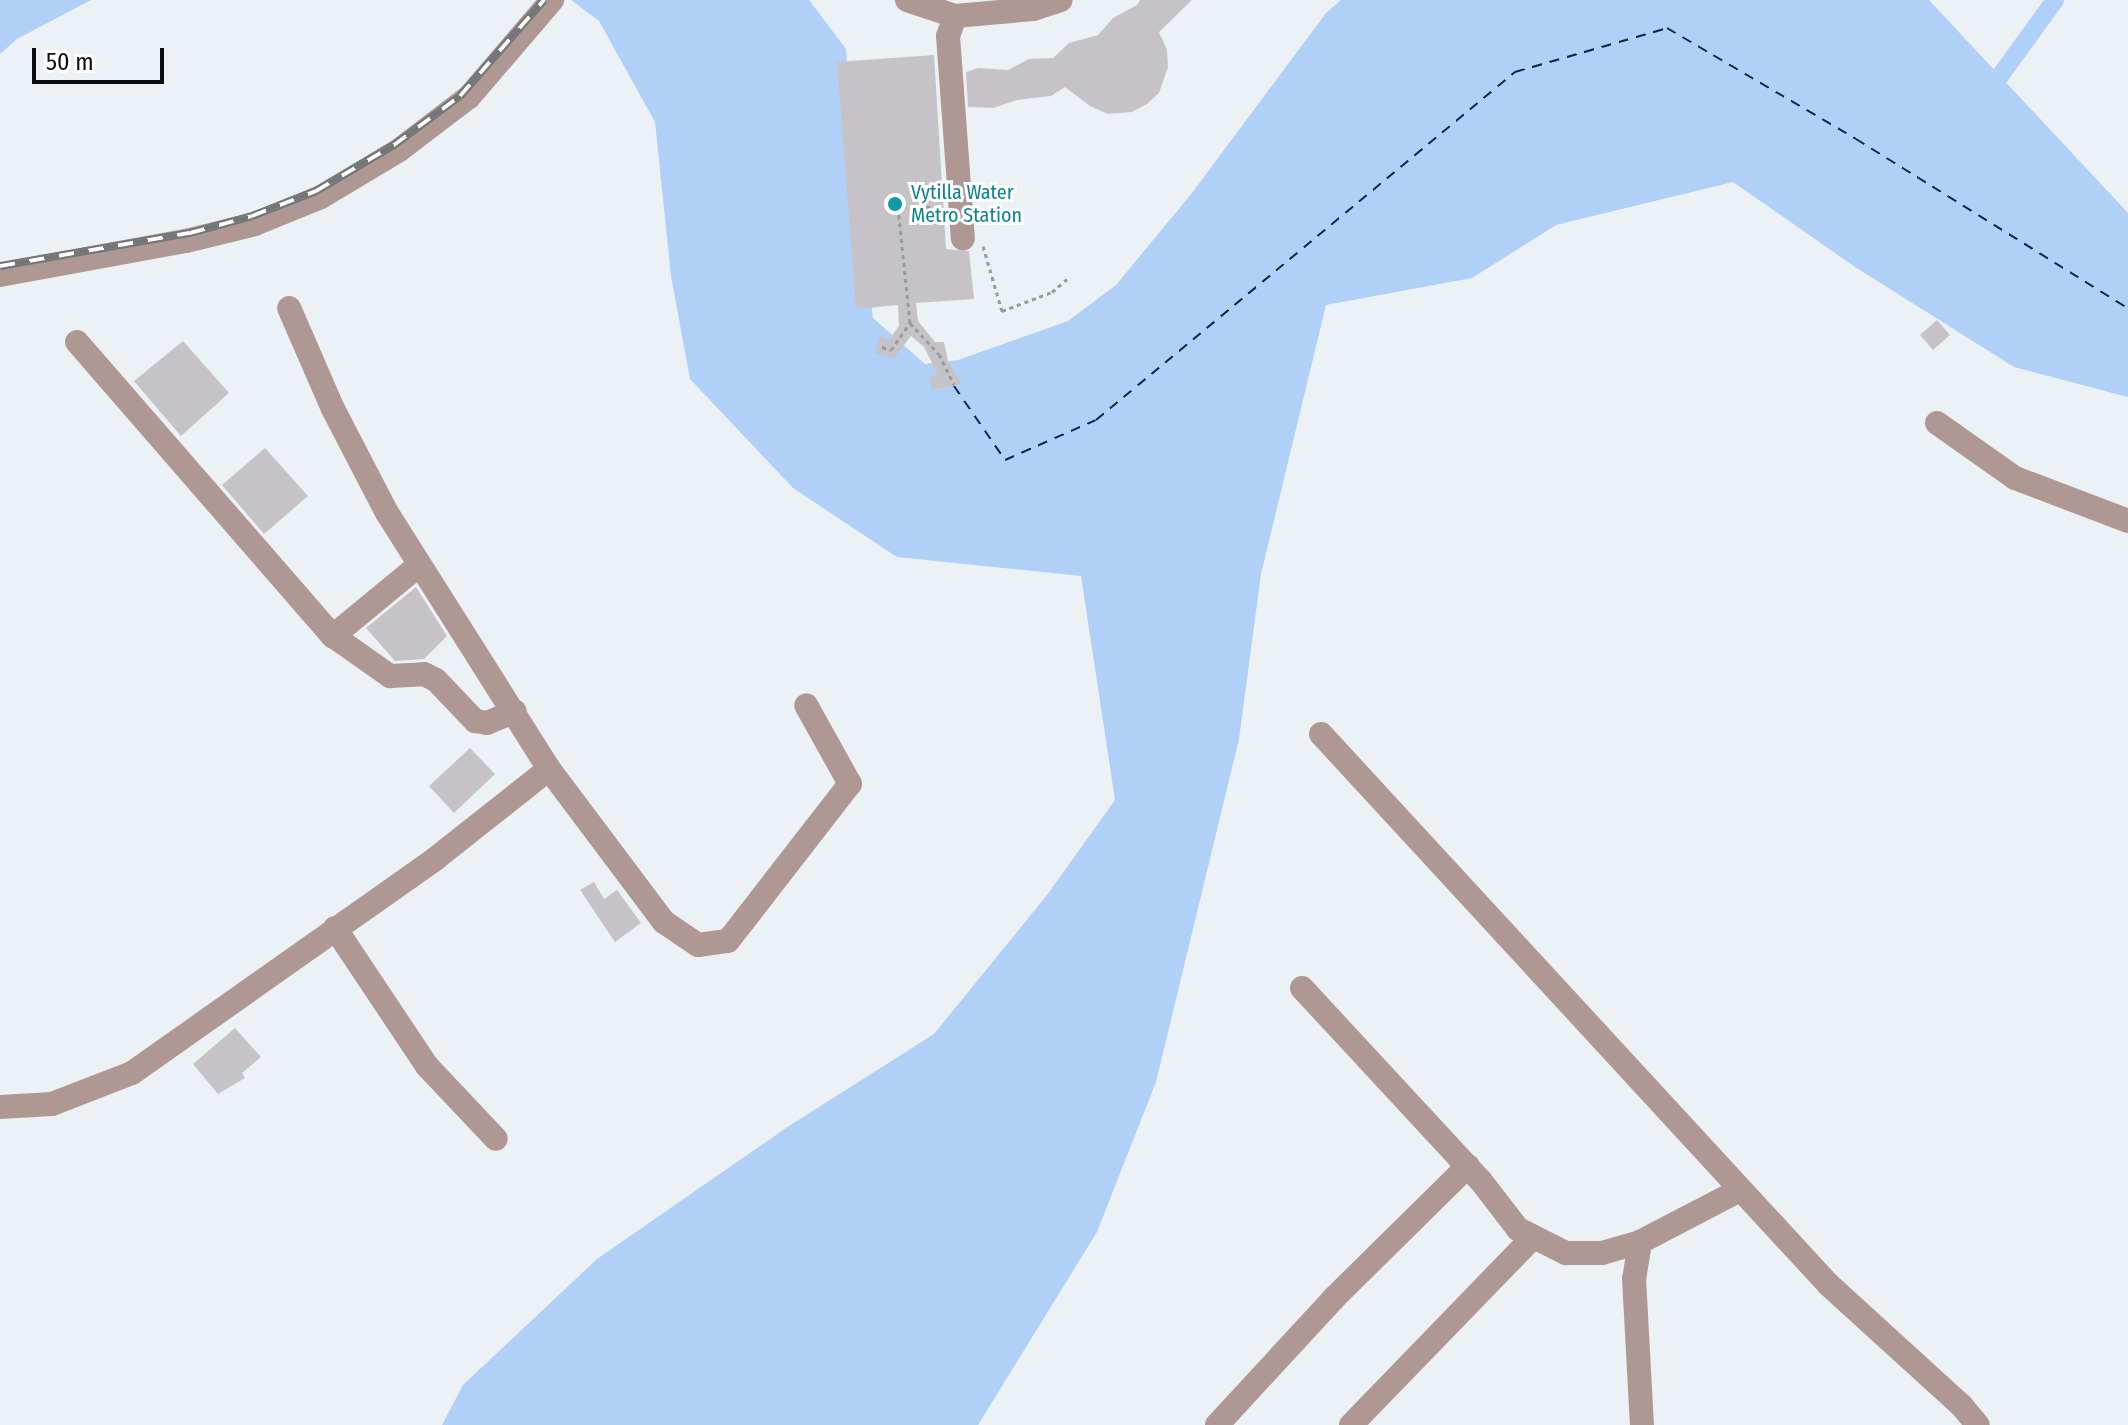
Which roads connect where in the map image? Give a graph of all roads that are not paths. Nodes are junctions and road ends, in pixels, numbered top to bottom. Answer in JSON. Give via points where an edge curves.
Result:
{"nodes":[{"id":1,"x":552,"y":0,"type":"edge"},
{"id":2,"x":907,"y":0,"type":"edge"},
{"id":3,"x":1061,"y":0,"type":"edge"},
{"id":4,"x":955,"y":16,"type":"junction"},
{"id":5,"x":972,"y":239,"type":"road end"},
{"id":6,"x":0,"y":275,"type":"edge"},
{"id":7,"x":289,"y":308,"type":"dead end"},
{"id":8,"x":77,"y":342,"type":"dead end"},
{"id":9,"x":1937,"y":423,"type":"dead end"},
{"id":10,"x":2128,"y":521,"type":"edge"},
{"id":11,"x":418,"y":566,"type":"junction"},
{"id":12,"x":333,"y":636,"type":"junction"},
{"id":13,"x":806,"y":705,"type":"dead end"},
{"id":14,"x":515,"y":711,"type":"junction"},
{"id":15,"x":1321,"y":734,"type":"dead end"},
{"id":16,"x":549,"y":769,"type":"junction"},
{"id":17,"x":335,"y":928,"type":"junction"},
{"id":18,"x":1302,"y":988,"type":"dead end"},
{"id":19,"x":0,"y":1107,"type":"edge"},
{"id":20,"x":496,"y":1139,"type":"dead end"},
{"id":21,"x":1468,"y":1166,"type":"junction"},
{"id":22,"x":1740,"y":1190,"type":"junction"},
{"id":23,"x":1533,"y":1237,"type":"junction"},
{"id":24,"x":1640,"y":1242,"type":"junction"},
{"id":25,"x":1219,"y":1424,"type":"edge"},
{"id":26,"x":1351,"y":1425,"type":"edge"},
{"id":27,"x":1642,"y":1425,"type":"edge"},
{"id":28,"x":1978,"y":1425,"type":"edge"}],
"edges":[{"from":1,"to":6,"type":"street","via":[[469,97],[398,151],[321,197],[255,224],[186,241]]},
{"from":2,"to":4,"type":"street"},
{"from":3,"to":4,"type":"street","via":[[1033,9]]},
{"from":4,"to":5,"type":"street","via":[[948,36]]},
{"from":7,"to":11,"type":"street","via":[[333,409]]},
{"from":8,"to":12,"type":"street"},
{"from":9,"to":10,"type":"street","via":[[2015,478]]},
{"from":11,"to":12,"type":"street"},
{"from":11,"to":14,"type":"street"},
{"from":12,"to":14,"type":"street","via":[[390,676],[424,674],[436,680],[475,721],[487,723]]},
{"from":13,"to":16,"type":"street","via":[[850,784],[728,941],[698,945],[664,922]]},
{"from":14,"to":16,"type":"street"},
{"from":15,"to":22,"type":"street"},
{"from":16,"to":17,"type":"street","via":[[435,859]]},
{"from":17,"to":19,"type":"street","via":[[132,1073],[52,1104]]},
{"from":17,"to":20,"type":"street","via":[[427,1066]]},
{"from":18,"to":21,"type":"street"},
{"from":21,"to":23,"type":"street","via":[[1518,1229]]},
{"from":21,"to":25,"type":"street","via":[[1334,1298]]},
{"from":22,"to":24,"type":"street"},
{"from":22,"to":28,"type":"street","via":[[1829,1285]]},
{"from":23,"to":24,"type":"street","via":[[1566,1253],[1602,1253]]},
{"from":23,"to":26,"type":"street"},
{"from":24,"to":27,"type":"street","via":[[1634,1278]]}]}
